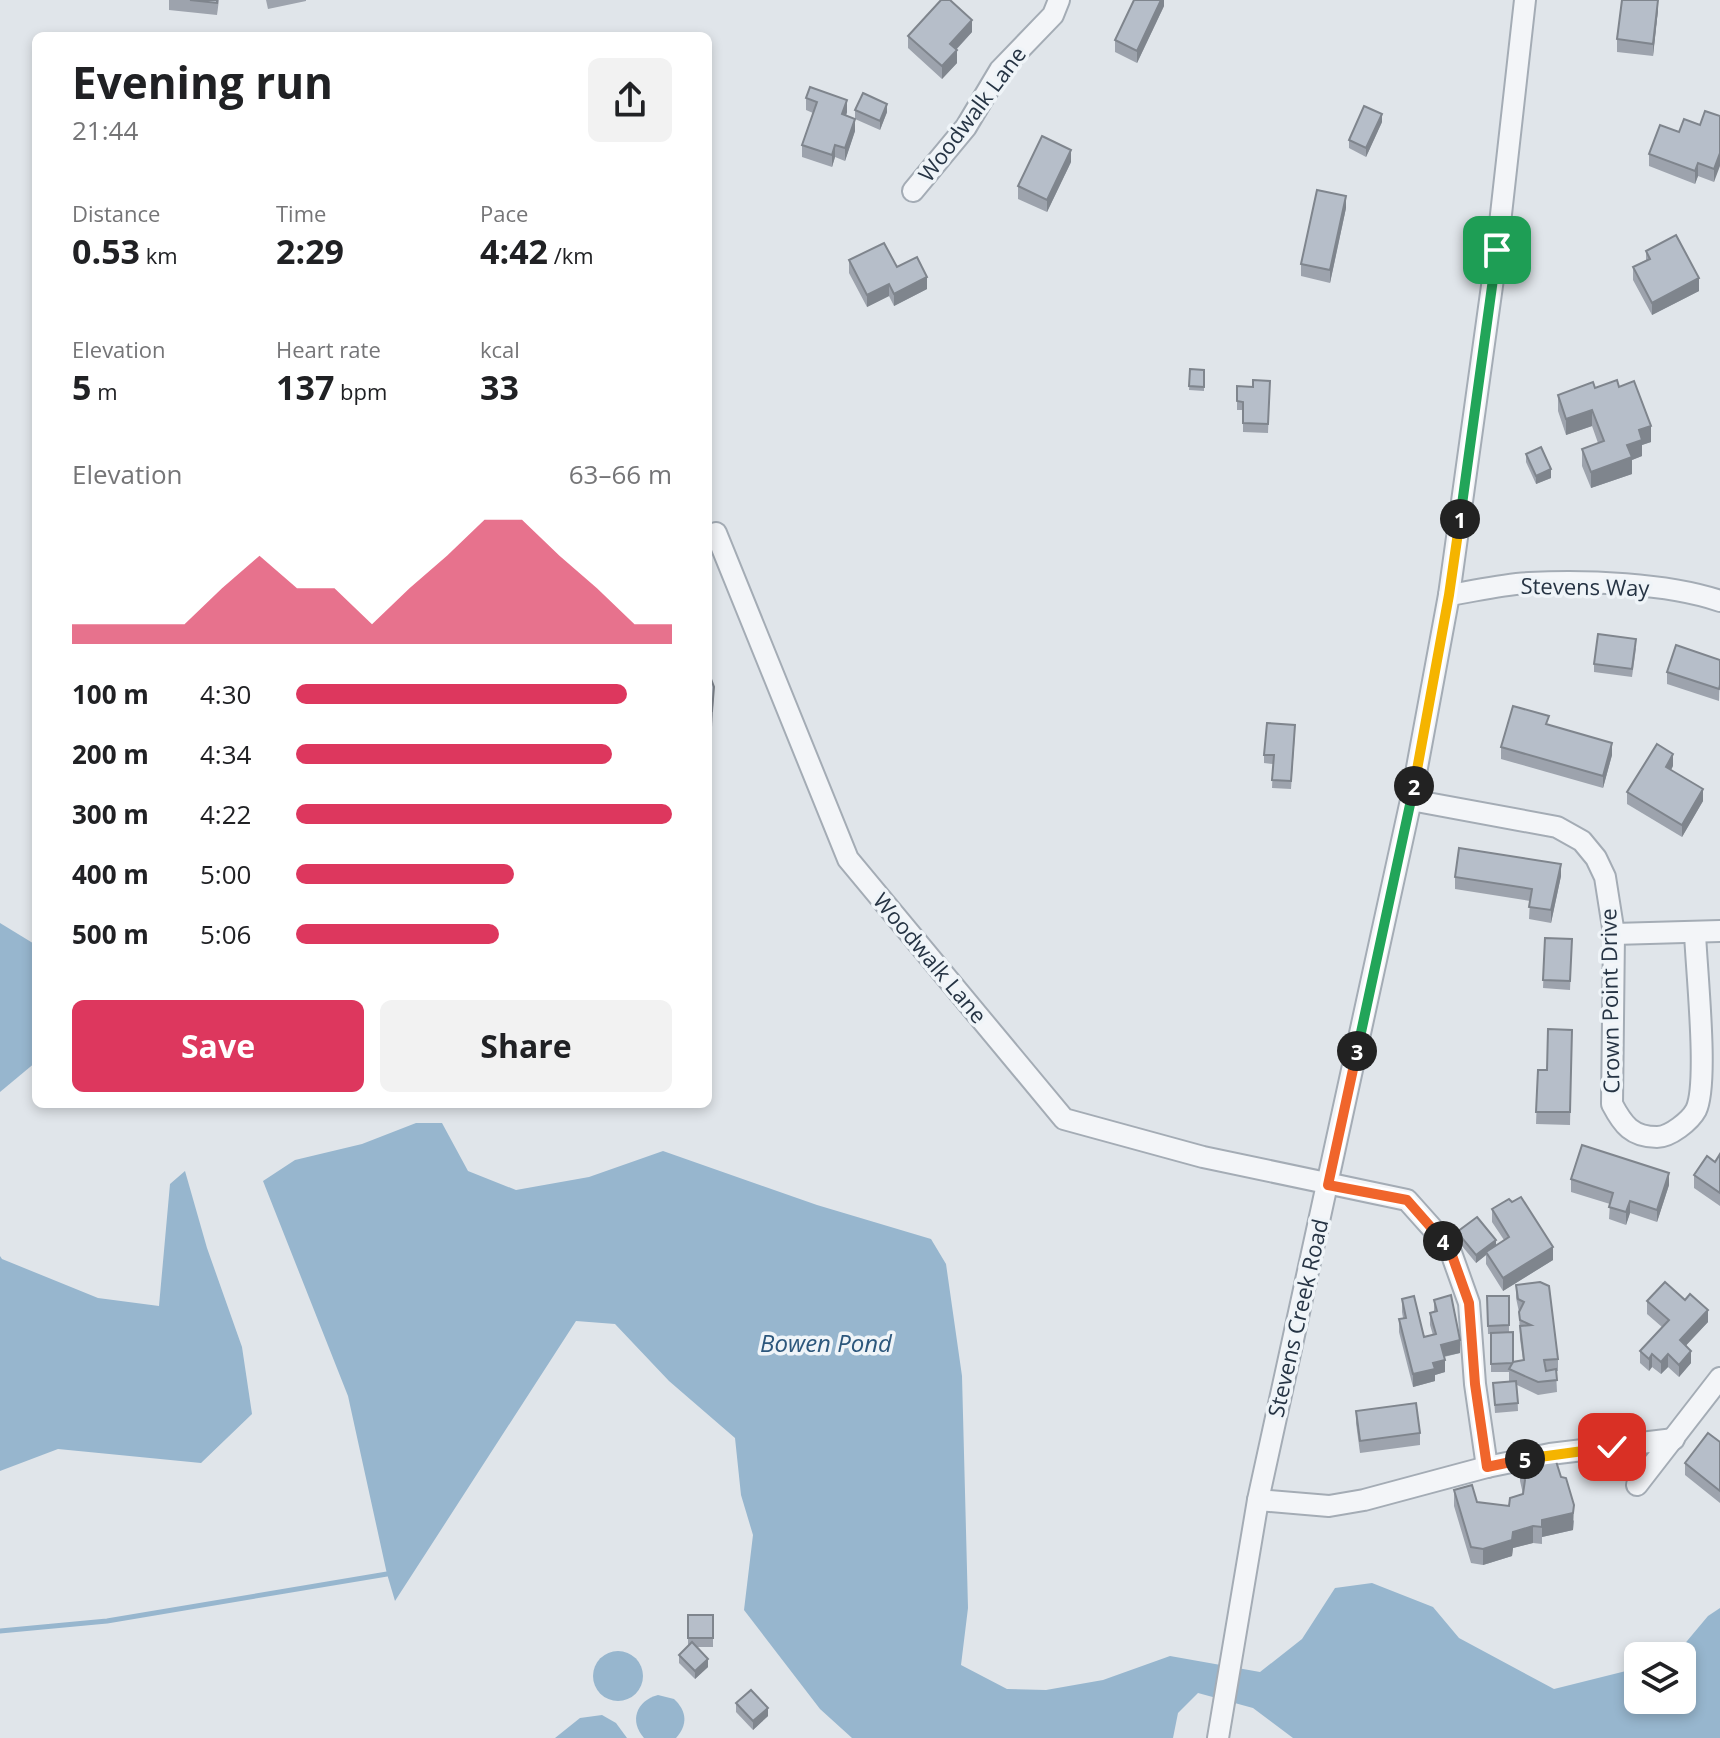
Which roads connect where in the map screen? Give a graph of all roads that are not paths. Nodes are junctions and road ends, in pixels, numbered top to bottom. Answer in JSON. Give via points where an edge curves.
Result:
{"nodes":[{"id":1,"x":1059,"y":0,"type":"edge"},
{"id":2,"x":1525,"y":0,"type":"edge"},
{"id":3,"x":913,"y":191,"type":"dead end"},
{"id":4,"x":716,"y":533,"type":"dead end"},
{"id":5,"x":1449,"y":595,"type":"junction"},
{"id":6,"x":1720,"y":601,"type":"edge"},
{"id":7,"x":1411,"y":800,"type":"junction"},
{"id":8,"x":1720,"y":931,"type":"edge"},
{"id":9,"x":1695,"y":932,"type":"junction"},
{"id":10,"x":1614,"y":934,"type":"junction"},
{"id":11,"x":1328,"y":1185,"type":"junction"},
{"id":12,"x":1720,"y":1378,"type":"edge"},
{"id":13,"x":1674,"y":1439,"type":"junction"},
{"id":14,"x":1487,"y":1467,"type":"junction"},
{"id":15,"x":1637,"y":1485,"type":"dead end"},
{"id":16,"x":1258,"y":1500,"type":"junction"},
{"id":17,"x":1218,"y":1738,"type":"edge"}],
"edges":[{"from":1,"to":3,"type":"street","name":"Woodwalk Lane","via":[[1053,15],[1000,70],[966,127]]},
{"from":2,"to":5,"type":"street","name":"Stevens Creek Road"},
{"from":4,"to":11,"type":"street","name":"Woodwalk Lane","via":[[848,859],[1064,1119]]},
{"from":5,"to":6,"type":"street","name":"Stevens Way","via":[[1528,583],[1607,584]]},
{"from":5,"to":7,"type":"street","name":"Stevens Creek Road"},
{"from":7,"to":10,"type":"street","name":"Crown Point Drive","via":[[1557,827],[1582,841],[1605,877]]},
{"from":7,"to":11,"type":"street","name":"Stevens Creek Road"},
{"from":8,"to":9,"type":"street"},
{"from":9,"to":10,"type":"street"},
{"from":9,"to":10,"type":"street","name":"Crown Point Drive","via":[[1701,1081],[1696,1111],[1660,1138],[1636,1135],[1623,1125],[1612,1104]]},
{"from":11,"to":14,"type":"street","name":"Woodwalk Lane","via":[[1407,1200],[1449,1247],[1469,1303]]},
{"from":11,"to":16,"type":"street","name":"Stevens Creek Road"},
{"from":12,"to":13,"type":"street"},
{"from":13,"to":14,"type":"street"},
{"from":13,"to":15,"type":"street"},
{"from":14,"to":16,"type":"street","via":[[1329,1506]]},
{"from":16,"to":17,"type":"street","name":"Stevens Creek Road"}]}
